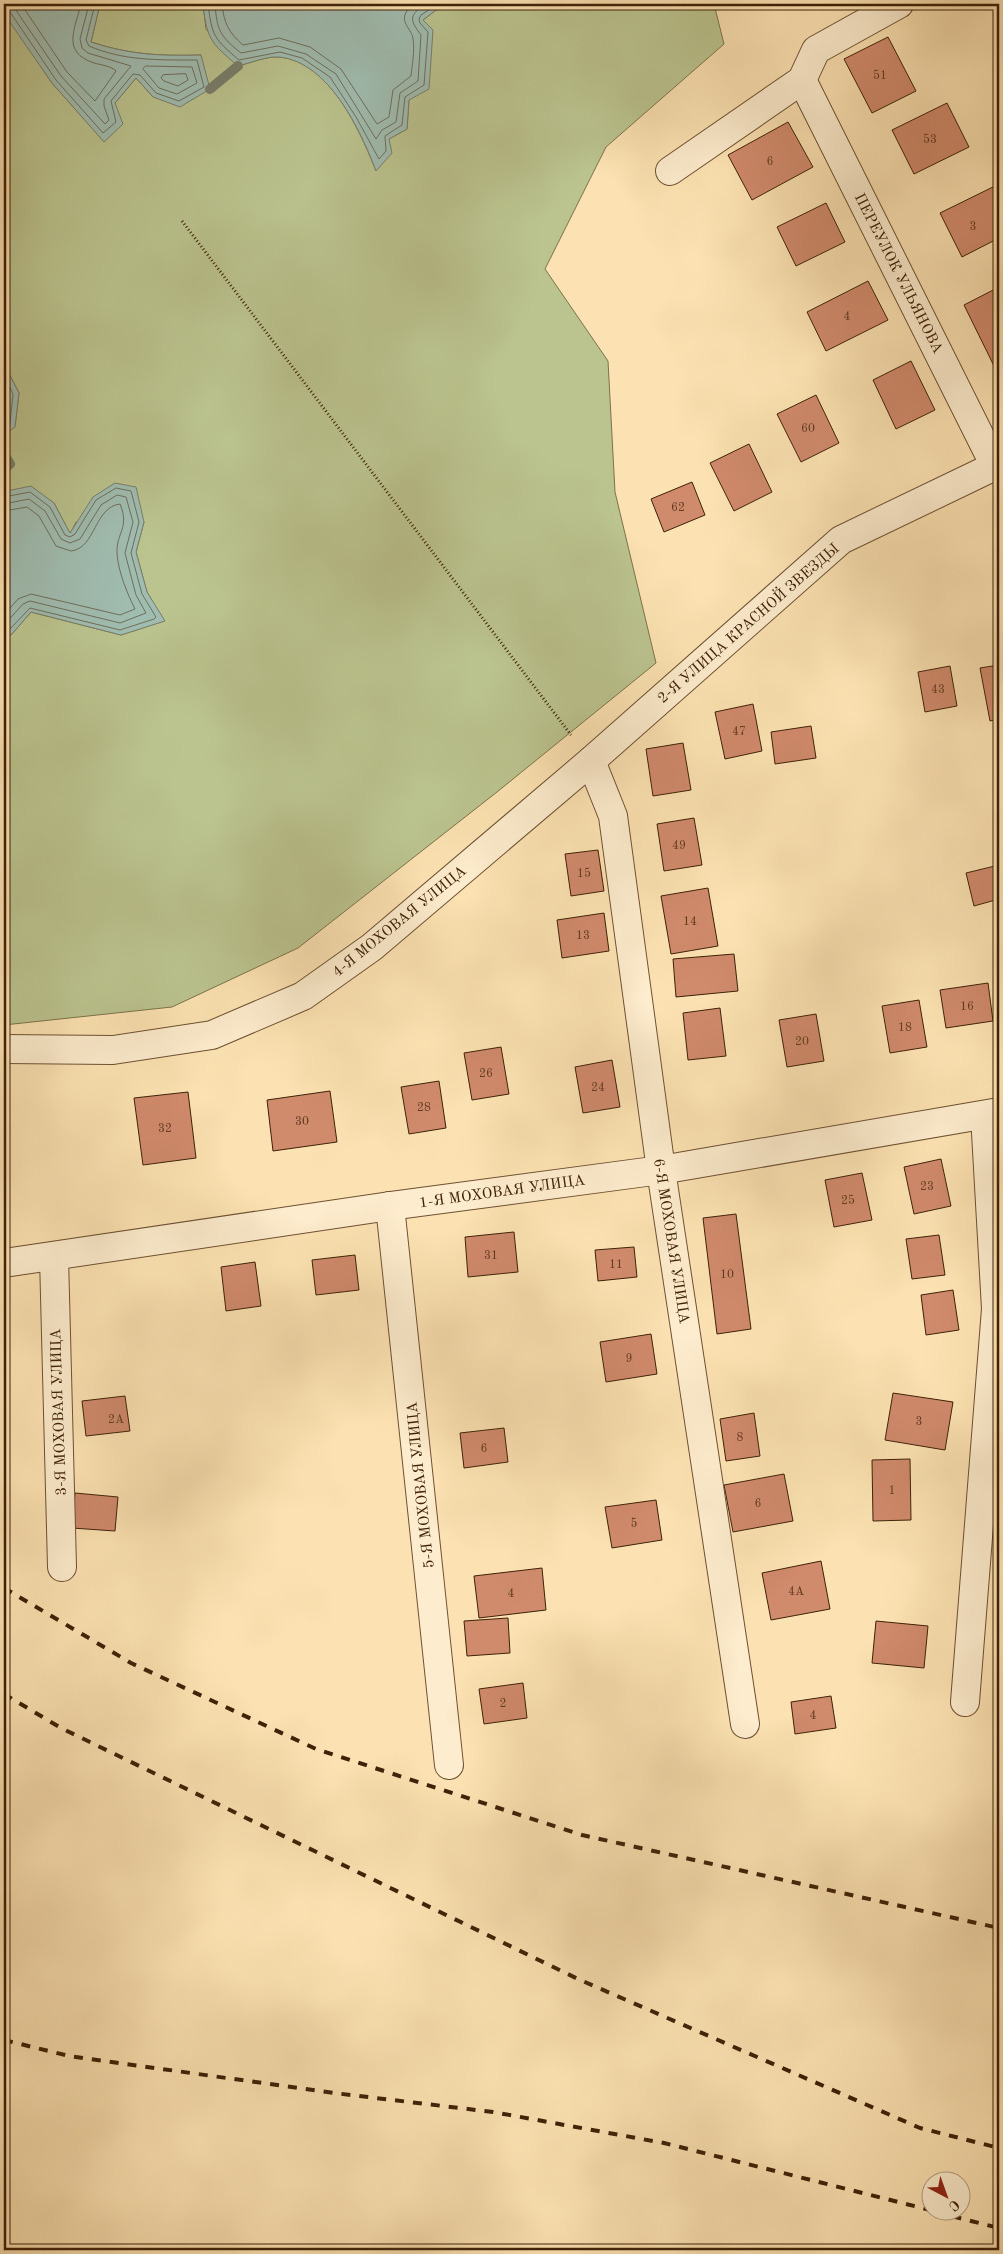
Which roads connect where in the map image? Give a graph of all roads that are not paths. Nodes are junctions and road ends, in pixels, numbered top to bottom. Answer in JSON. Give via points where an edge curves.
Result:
{"nodes":[{"id":1,"x":899,"y":4,"type":"edge"},
{"id":2,"x":802,"y":80,"type":"junction"},
{"id":3,"x":670,"y":171,"type":"dead end"},
{"id":4,"x":997,"y":465,"type":"edge"},
{"id":5,"x":591,"y":761,"type":"junction"},
{"id":6,"x":4,"y":1049,"type":"edge"},
{"id":7,"x":992,"y":1114,"type":"edge"},
{"id":8,"x":661,"y":1170,"type":"junction"},
{"id":9,"x":390,"y":1206,"type":"junction"},
{"id":10,"x":54,"y":1257,"type":"junction"},
{"id":11,"x":4,"y":1263,"type":"edge"},
{"id":12,"x":62,"y":1567,"type":"dead end"},
{"id":13,"x":965,"y":1702,"type":"dead end"},
{"id":14,"x":745,"y":1724,"type":"dead end"},
{"id":15,"x":449,"y":1765,"type":"dead end"}],
"edges":[{"from":1,"to":2,"type":"street","via":[[816,50]]},
{"from":2,"to":3,"type":"street"},
{"from":2,"to":4,"type":"street","name":"ПЕРЕУЛОК УЛЬЯНОВА"},
{"from":4,"to":5,"type":"street","name":"2-Я УЛИЦА КРАСНОЙ ЗВЕЗДЫ","via":[[842,540]]},
{"from":5,"to":6,"type":"street","name":"4-Я МОХОВАЯ УЛИЦА","via":[[372,947],[303,996],[212,1036],[113,1050]]},
{"from":5,"to":8,"type":"street","name":"6-Я МОХОВАЯ УЛИЦА","via":[[613,816]]},
{"from":7,"to":8,"type":"street","name":"1-Я МОХОВАЯ УЛИЦА"},
{"from":7,"to":13,"type":"street","via":[[996,1309]]},
{"from":8,"to":9,"type":"street","name":"1-Я МОХОВАЯ УЛИЦА"},
{"from":8,"to":14,"type":"street","name":"6-Я МОХОВАЯ УЛИЦА"},
{"from":9,"to":10,"type":"street","name":"1-Я МОХОВАЯ УЛИЦА"},
{"from":9,"to":15,"type":"street","name":"5-Я МОХОВАЯ УЛИЦА"},
{"from":10,"to":11,"type":"street","name":"1-Я МОХОВАЯ УЛИЦА"},
{"from":10,"to":12,"type":"street","name":"3-Я МОХОВАЯ УЛИЦА"}]}
